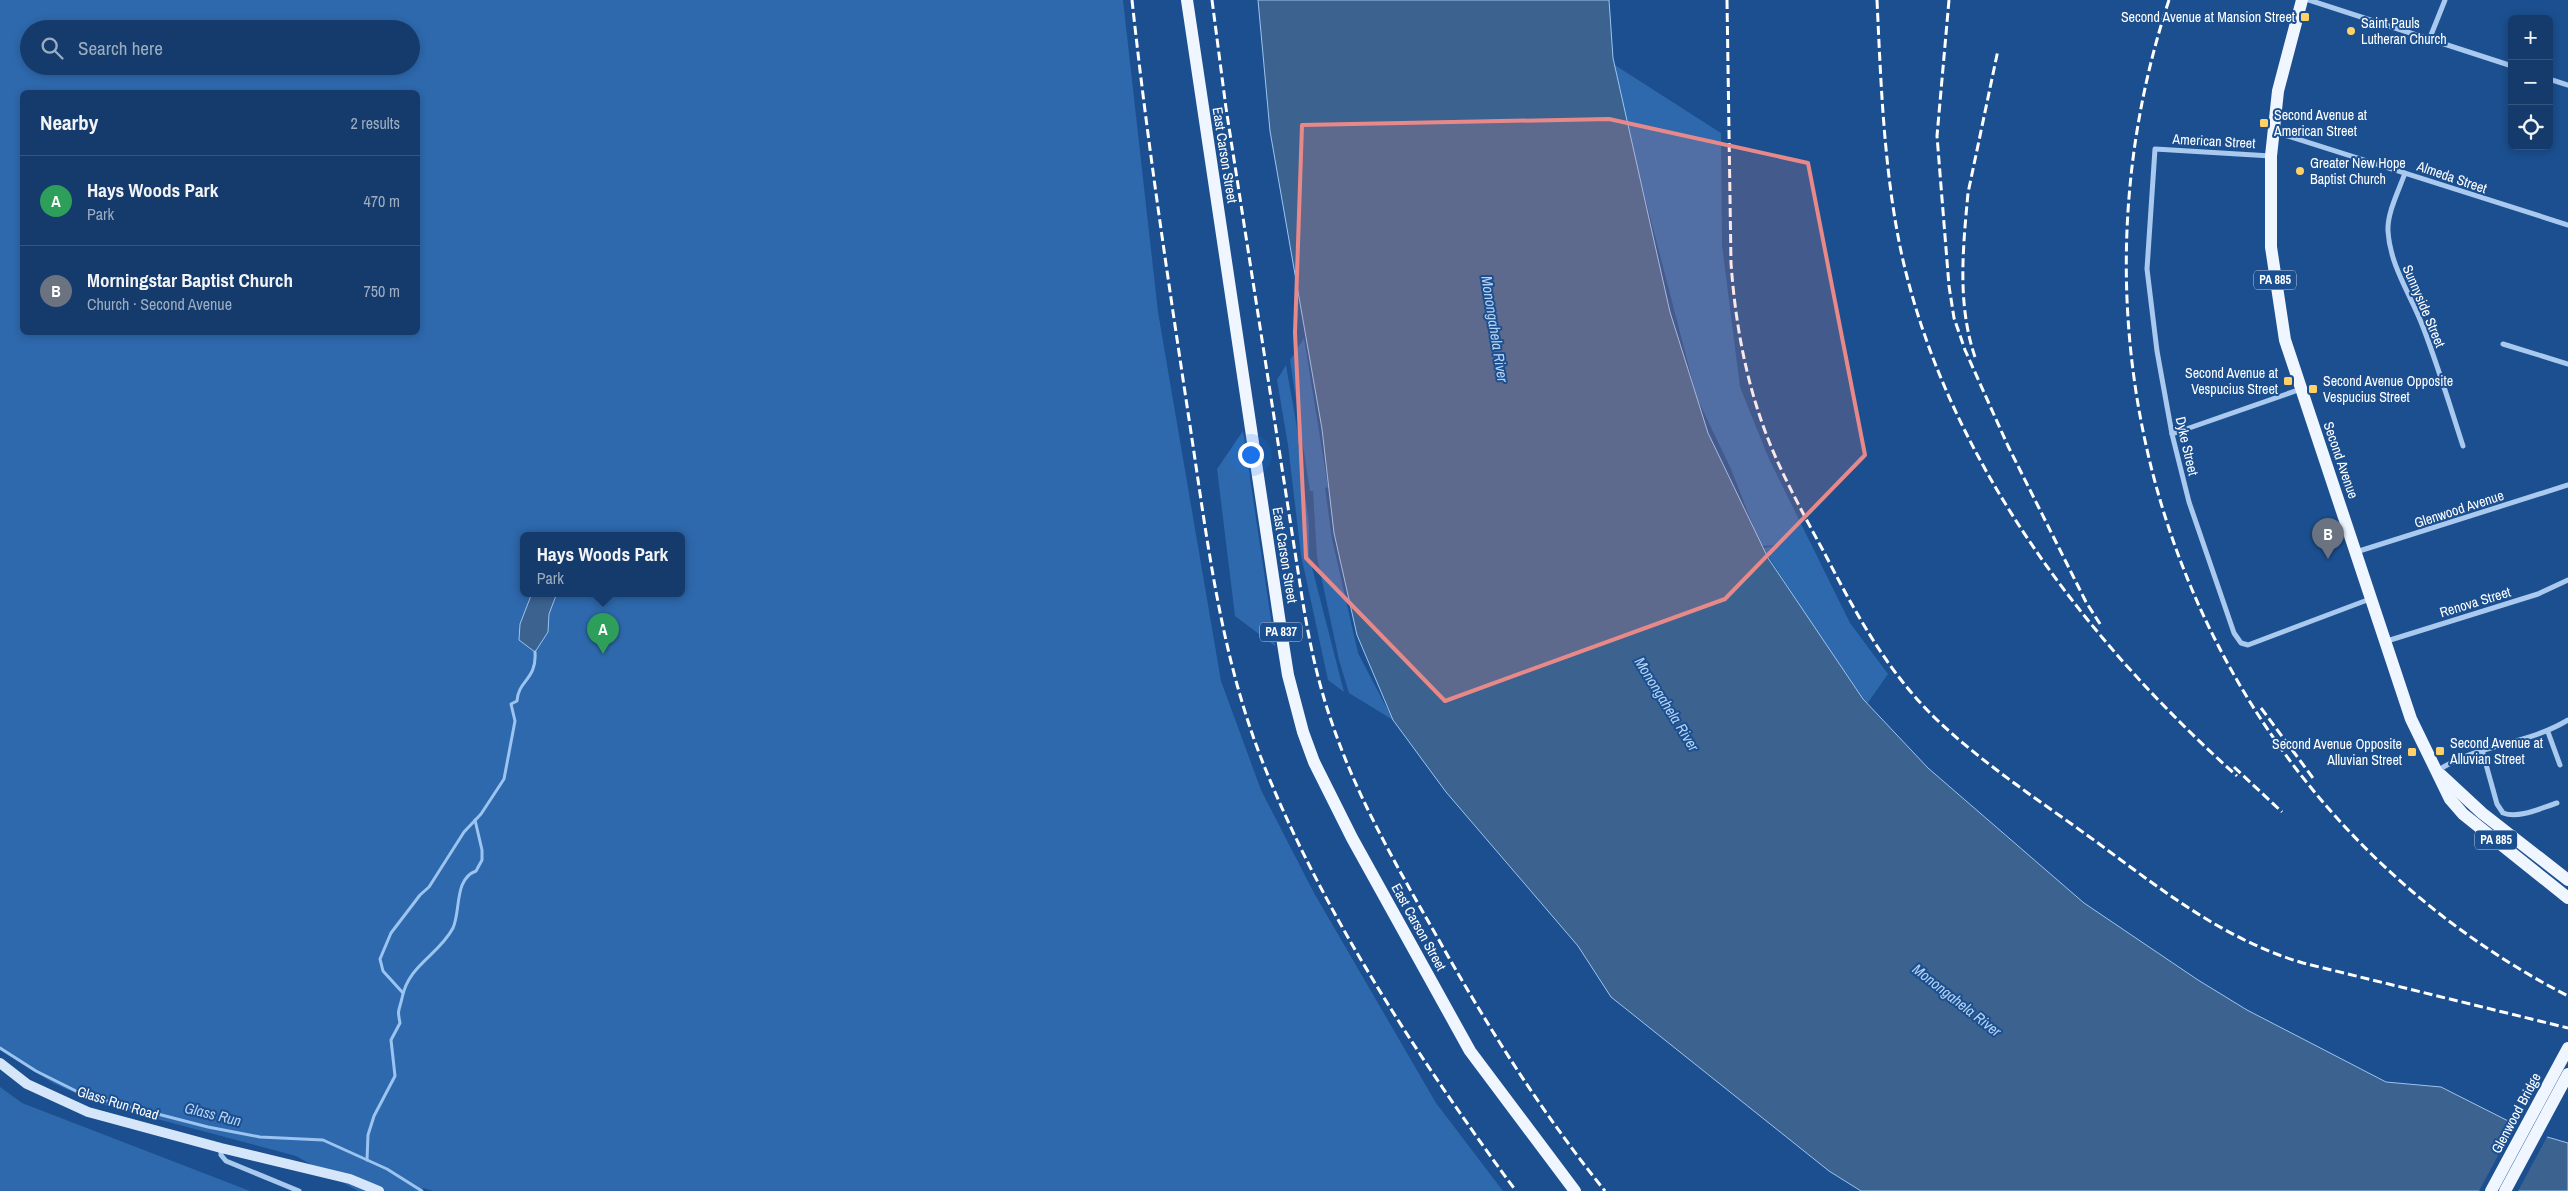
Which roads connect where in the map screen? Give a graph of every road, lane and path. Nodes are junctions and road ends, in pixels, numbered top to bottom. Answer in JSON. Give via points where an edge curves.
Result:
{"nodes":[{"id":1,"x":1187,"y":0,"type":"edge"},
{"id":2,"x":2302,"y":0,"type":"edge"},
{"id":3,"x":2309,"y":0,"type":"edge"},
{"id":4,"x":2445,"y":0,"type":"edge"},
{"id":5,"x":2429,"y":40,"type":"junction"},
{"id":6,"x":2508,"y":65,"type":"edge"},
{"id":7,"x":2553,"y":80,"type":"edge"},
{"id":8,"x":2568,"y":85,"type":"edge"},
{"id":9,"x":2272,"y":131,"type":"junction"},
{"id":10,"x":2155,"y":149,"type":"joint"},
{"id":11,"x":2271,"y":156,"type":"junction"},
{"id":12,"x":2405,"y":173,"type":"junction"},
{"id":13,"x":2568,"y":225,"type":"edge"},
{"id":14,"x":2503,"y":344,"type":"dead end"},
{"id":15,"x":2568,"y":364,"type":"edge"},
{"id":16,"x":2301,"y":388,"type":"junction"},
{"id":17,"x":2172,"y":434,"type":"junction"},
{"id":18,"x":2463,"y":446,"type":"dead end"},
{"id":19,"x":2568,"y":485,"type":"edge"},
{"id":20,"x":2356,"y":552,"type":"junction"},
{"id":21,"x":2568,"y":580,"type":"edge"},
{"id":22,"x":2370,"y":599,"type":"junction"},
{"id":23,"x":2386,"y":642,"type":"junction"},
{"id":24,"x":2568,"y":720,"type":"edge"},
{"id":25,"x":2548,"y":732,"type":"junction"},
{"id":26,"x":2482,"y":750,"type":"junction"},
{"id":27,"x":2560,"y":765,"type":"dead end"},
{"id":28,"x":2437,"y":771,"type":"junction"},
{"id":29,"x":2556,"y":803,"type":"dead end"},
{"id":30,"x":2568,"y":880,"type":"edge"},
{"id":31,"x":2568,"y":898,"type":"edge"},
{"id":32,"x":2568,"y":1048,"type":"edge"},
{"id":33,"x":0,"y":1063,"type":"edge"},
{"id":34,"x":2568,"y":1074,"type":"edge"},
{"id":35,"x":221,"y":1148,"type":"junction"},
{"id":36,"x":299,"y":1191,"type":"edge"},
{"id":37,"x":379,"y":1191,"type":"edge"},
{"id":38,"x":1575,"y":1191,"type":"edge"},
{"id":39,"x":2491,"y":1191,"type":"edge"},
{"id":40,"x":2505,"y":1191,"type":"edge"}],
"edges":[{"from":1,"to":38,"type":"main road","name":"East Carson Street","number":"PA 837","via":[[1283,646],[1303,732],[1314,762],[1352,838],[1470,1051]]},
{"from":2,"to":9,"type":"main road","name":"Second Avenue","number":"PA 885","via":[[2284,64]]},
{"from":3,"to":5,"type":"street"},
{"from":4,"to":5,"type":"street"},
{"from":5,"to":6,"type":"street"},
{"from":7,"to":8,"type":"street"},
{"from":9,"to":11,"type":"main road","name":"Second Avenue","number":"PA 885"},
{"from":9,"to":12,"type":"street","name":"Almeda Street"},
{"from":10,"to":11,"type":"street","name":"American Street"},
{"from":10,"to":17,"type":"street","name":"Dyke Street","via":[[2147,269]]},
{"from":11,"to":16,"type":"main road","name":"Second Avenue","number":"PA 885","via":[[2270,225],[2274,271],[2285,340]]},
{"from":12,"to":13,"type":"street","name":"Almeda Street"},
{"from":12,"to":18,"type":"street","name":"Sunnyside Street","via":[[2389,221],[2390,247],[2394,265],[2422,325]]},
{"from":14,"to":15,"type":"street"},
{"from":16,"to":17,"type":"street"},
{"from":16,"to":20,"type":"main road","name":"Second Avenue","number":"PA 885"},
{"from":17,"to":22,"type":"street","name":"Dyke Street","via":[[2189,502],[2234,633],[2241,643],[2248,645]]},
{"from":19,"to":20,"type":"street","name":"Glenwood Avenue"},
{"from":20,"to":22,"type":"main road","name":"Second Avenue","number":"PA 885"},
{"from":21,"to":23,"type":"street","name":"Renova Street","via":[[2538,594]]},
{"from":22,"to":23,"type":"main road","name":"Second Avenue","number":"PA 885"},
{"from":23,"to":28,"type":"main road","name":"Second Avenue","number":"PA 885","via":[[2411,719]]},
{"from":24,"to":25,"type":"street"},
{"from":25,"to":26,"type":"street"},
{"from":25,"to":27,"type":"street"},
{"from":26,"to":28,"type":"street","via":[[2460,757]]},
{"from":26,"to":29,"type":"street","via":[[2496,804],[2503,813],[2514,815]]},
{"from":28,"to":30,"type":"main road","name":"Second Avenue","number":"PA 885","via":[[2482,813]]},
{"from":28,"to":31,"type":"main road","name":"Second Avenue","number":"PA 885","via":[[2450,799],[2464,814]]},
{"from":32,"to":39,"type":"main road","name":"Glenwood Bridge"},
{"from":33,"to":35,"type":"main road","name":"Glass Run Road","via":[[27,1084],[88,1112]]},
{"from":34,"to":40,"type":"main road","name":"Glenwood Bridge"},
{"from":35,"to":36,"type":"street","via":[[226,1161]]},
{"from":35,"to":37,"type":"main road","name":"Glass Run Road","via":[[350,1179]]}]}
